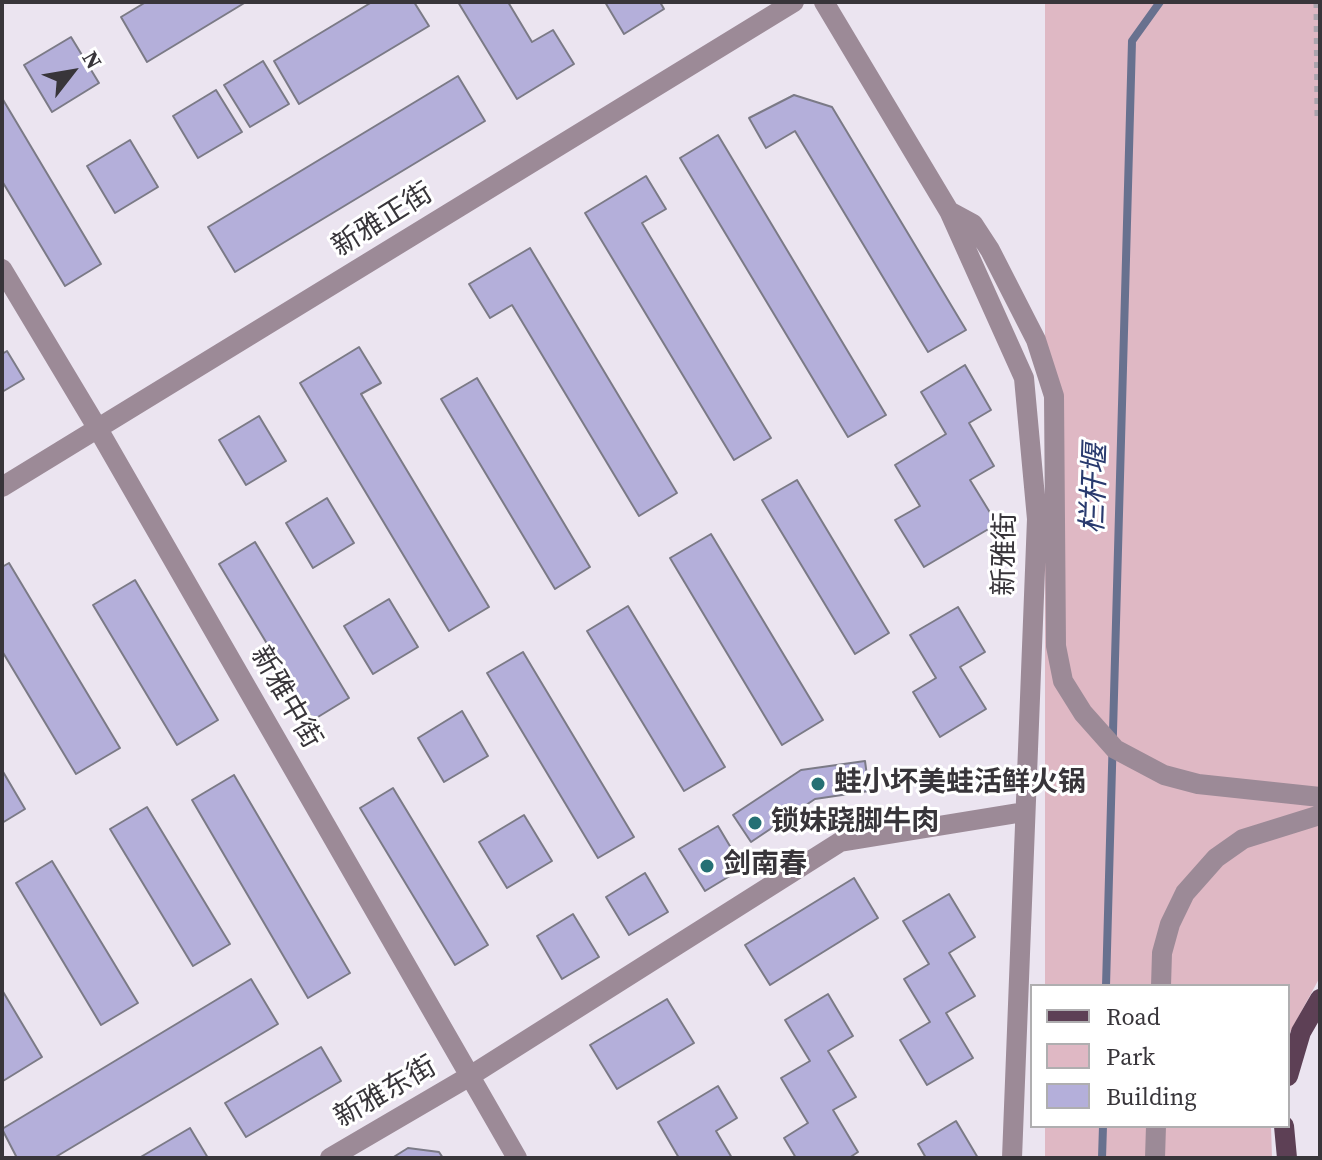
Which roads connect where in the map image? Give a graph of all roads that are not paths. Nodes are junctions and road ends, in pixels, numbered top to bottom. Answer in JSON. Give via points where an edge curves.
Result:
{"nodes":[{"id":1,"x":794,"y":2,"type":"edge"},
{"id":2,"x":824,"y":2,"type":"edge"},
{"id":3,"x":949,"y":211,"type":"junction"},
{"id":4,"x":2,"y":269,"type":"edge"},
{"id":5,"x":98,"y":429,"type":"junction"},
{"id":6,"x":2,"y":487,"type":"edge"},
{"id":7,"x":1320,"y":797,"type":"edge"},
{"id":8,"x":1024,"y":812,"type":"junction"},
{"id":9,"x":1320,"y":815,"type":"edge"},
{"id":10,"x":1161,"y":984,"type":"edge"},
{"id":11,"x":1320,"y":999,"type":"edge"},
{"id":12,"x":1290,"y":1069,"type":"edge"},
{"id":13,"x":470,"y":1076,"type":"junction"},
{"id":14,"x":1156,"y":1128,"type":"edge"},
{"id":15,"x":1284,"y":1128,"type":"edge"},
{"id":16,"x":330,"y":1158,"type":"edge"},
{"id":17,"x":517,"y":1158,"type":"edge"},
{"id":18,"x":1012,"y":1158,"type":"edge"},
{"id":19,"x":1155,"y":1158,"type":"edge"},
{"id":20,"x":1287,"y":1158,"type":"edge"}],
"edges":[{"from":1,"to":5,"type":"street","name":"新雅正街"},
{"from":2,"to":3,"type":"street","name":"新雅街"},
{"from":3,"to":7,"type":"street","via":[[973,224],[990,250],[1036,340],[1054,396],[1056,646],[1063,681],[1083,713],[1115,749],[1164,775],[1198,784]]},
{"from":3,"to":8,"type":"street","name":"新雅街","via":[[1024,378],[1037,519]]},
{"from":4,"to":5,"type":"street","name":"新雅中街"},
{"from":5,"to":6,"type":"street","name":"新雅正街"},
{"from":5,"to":13,"type":"street","name":"新雅中街"},
{"from":8,"to":13,"type":"street","name":"新雅东街","via":[[840,842]]},
{"from":8,"to":18,"type":"street","name":"新雅街"},
{"from":9,"to":10,"type":"street","via":[[1243,839],[1216,858],[1185,893],[1170,924]]},
{"from":11,"to":12,"type":"main road","via":[[1301,1032]]},
{"from":13,"to":16,"type":"street","name":"新雅东街"},
{"from":13,"to":17,"type":"street","name":"新雅中街"},
{"from":14,"to":19,"type":"street"},
{"from":15,"to":20,"type":"main road"}]}
